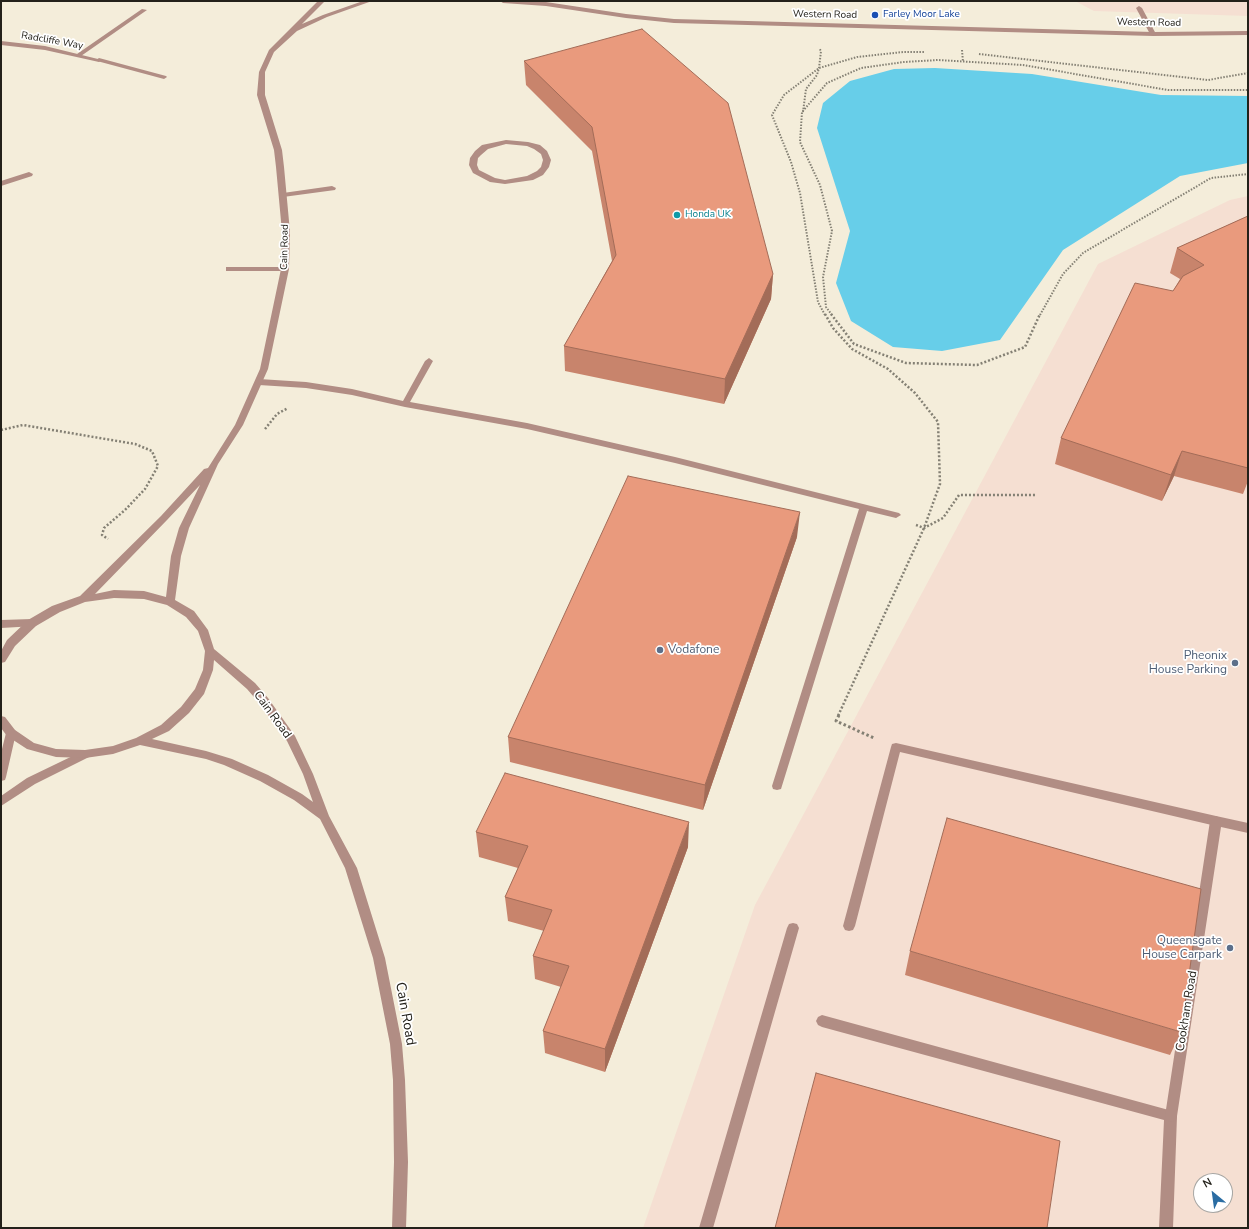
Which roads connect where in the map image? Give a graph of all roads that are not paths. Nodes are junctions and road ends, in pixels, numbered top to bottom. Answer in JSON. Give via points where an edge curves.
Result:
{"nodes":[{"id":1,"x":322,"y":1,"type":"edge"},
{"id":2,"x":369,"y":1,"type":"edge"},
{"id":3,"x":503,"y":1,"type":"edge"},
{"id":4,"x":536,"y":1,"type":"edge"},
{"id":5,"x":546,"y":4,"type":"junction"},
{"id":6,"x":1139,"y":8,"type":"dead end"},
{"id":7,"x":144,"y":10,"type":"dead end"},
{"id":8,"x":293,"y":31,"type":"junction"},
{"id":9,"x":1248,"y":33,"type":"edge"},
{"id":10,"x":1153,"y":34,"type":"junction"},
{"id":11,"x":1,"y":43,"type":"edge"},
{"id":12,"x":79,"y":55,"type":"junction"},
{"id":13,"x":164,"y":77,"type":"dead end"},
{"id":14,"x":495,"y":144,"type":"joint"},
{"id":15,"x":29,"y":174,"type":"dead end"},
{"id":16,"x":1,"y":184,"type":"edge"},
{"id":17,"x":332,"y":188,"type":"dead end"},
{"id":18,"x":283,"y":195,"type":"junction"},
{"id":19,"x":229,"y":269,"type":"dead end"},
{"id":20,"x":285,"y":269,"type":"junction"},
{"id":21,"x":429,"y":362,"type":"dead end"},
{"id":22,"x":259,"y":382,"type":"junction"},
{"id":23,"x":405,"y":404,"type":"junction"},
{"id":24,"x":214,"y":464,"type":"junction"},
{"id":25,"x":864,"y":507,"type":"junction"},
{"id":26,"x":896,"y":515,"type":"dead end"},
{"id":27,"x":84,"y":599,"type":"junction"},
{"id":28,"x":170,"y":602,"type":"junction"},
{"id":29,"x":32,"y":623,"type":"junction"},
{"id":30,"x":1,"y":624,"type":"edge"},
{"id":31,"x":210,"y":651,"type":"junction"},
{"id":32,"x":1,"y":659,"type":"edge"},
{"id":33,"x":1,"y":720,"type":"edge"},
{"id":34,"x":11,"y":733,"type":"junction"},
{"id":35,"x":140,"y":741,"type":"junction"},
{"id":36,"x":85,"y":754,"type":"junction"},
{"id":37,"x":1,"y":777,"type":"edge"},
{"id":38,"x":777,"y":786,"type":"dead end"},
{"id":39,"x":1,"y":802,"type":"edge"},
{"id":40,"x":324,"y":816,"type":"junction"},
{"id":41,"x":1216,"y":820,"type":"junction"},
{"id":42,"x":1248,"y":828,"type":"edge"},
{"id":43,"x":849,"y":926,"type":"dead end"},
{"id":44,"x":793,"y":928,"type":"dead end"},
{"id":45,"x":822,"y":1021,"type":"dead end"},
{"id":46,"x":1171,"y":1116,"type":"junction"},
{"id":47,"x":399,"y":1228,"type":"edge"},
{"id":48,"x":706,"y":1228,"type":"edge"},
{"id":49,"x":1166,"y":1228,"type":"edge"}],
"edges":[{"from":1,"to":8,"type":"street","name":"Cain Road"},
{"from":2,"to":8,"type":"street","name":"Cain Road","via":[[324,16]]},
{"from":3,"to":5,"type":"street","name":"Western Road"},
{"from":4,"to":5,"type":"street","name":"Western Road"},
{"from":5,"to":10,"type":"street","name":"Western Road","via":[[674,21]]},
{"from":6,"to":10,"type":"street"},
{"from":7,"to":12,"type":"street"},
{"from":8,"to":18,"type":"street","name":"Cain Road","via":[[272,51],[265,62],[260,81],[265,113],[278,150]]},
{"from":9,"to":10,"type":"street","name":"Western Road"},
{"from":11,"to":12,"type":"street","name":"Radcliffe Way"},
{"from":12,"to":13,"type":"street","name":"Radcliffe Way"},
{"from":14,"to":14,"type":"street","via":[[518,142],[537,148],[544,153],[547,160],[545,166],[540,173],[518,181],[505,182],[482,176],[473,165],[474,158],[478,152]]},
{"from":15,"to":16,"type":"street"},
{"from":17,"to":18,"type":"street"},
{"from":18,"to":20,"type":"street","name":"Cain Road"},
{"from":19,"to":20,"type":"street"},
{"from":20,"to":22,"type":"street","name":"Cain Road","via":[[267,359]]},
{"from":21,"to":23,"type":"street"},
{"from":22,"to":23,"type":"street","via":[[306,385]]},
{"from":22,"to":24,"type":"street","name":"Cain Road","via":[[239,425]]},
{"from":23,"to":25,"type":"street","via":[[534,427]]},
{"from":24,"to":27,"type":"street","name":"Cain Road"},
{"from":24,"to":28,"type":"street","name":"Cain Road","via":[[184,528],[176,556]]},
{"from":25,"to":26,"type":"street"},
{"from":25,"to":38,"type":"street"},
{"from":27,"to":28,"type":"street","via":[[114,594],[144,595]]},
{"from":27,"to":29,"type":"street","via":[[56,609]]},
{"from":28,"to":31,"type":"street","via":[[190,614],[203,630]]},
{"from":29,"to":30,"type":"street"},
{"from":29,"to":32,"type":"street","via":[[11,643]]},
{"from":31,"to":35,"type":"street","via":[[208,670],[200,691],[185,710],[165,728]]},
{"from":31,"to":40,"type":"street","name":"Cain Road","via":[[252,686],[279,721],[308,774]]},
{"from":33,"to":34,"type":"street"},
{"from":34,"to":36,"type":"street","via":[[31,746],[56,753]]},
{"from":34,"to":37,"type":"street"},
{"from":35,"to":36,"type":"street","via":[[113,750]]},
{"from":35,"to":40,"type":"street","name":"Cain Road","via":[[228,762],[298,797]]},
{"from":36,"to":39,"type":"street","via":[[31,781]]},
{"from":40,"to":47,"type":"street","name":"Cain Road","via":[[351,868],[363,905],[379,958],[396,1044],[401,1162]]},
{"from":41,"to":42,"type":"street"},
{"from":41,"to":43,"type":"street","via":[[896,747]]},
{"from":41,"to":46,"type":"street","name":"Cookham Road"},
{"from":44,"to":48,"type":"street"},
{"from":45,"to":46,"type":"street"},
{"from":46,"to":49,"type":"street","name":"Cookham Road"}]}
